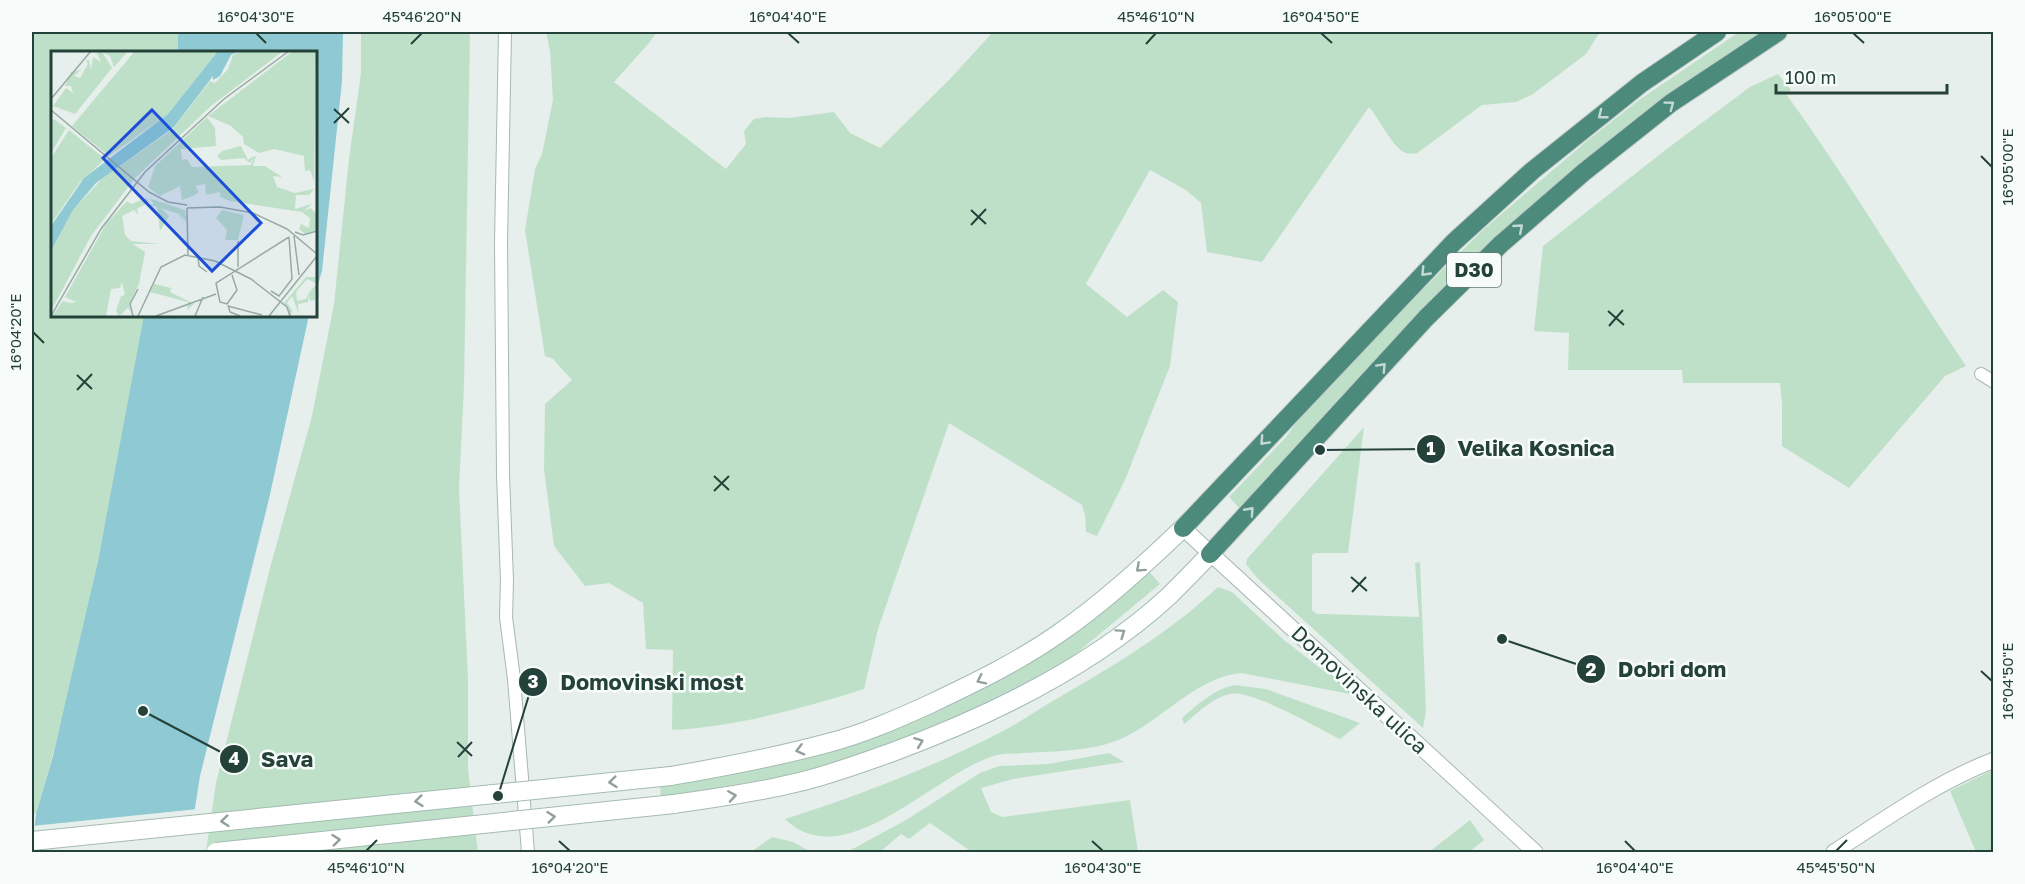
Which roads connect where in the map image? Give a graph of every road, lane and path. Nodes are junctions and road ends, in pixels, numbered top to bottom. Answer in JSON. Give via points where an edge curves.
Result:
{"nodes":[{"id":1,"x":505,"y":32,"type":"edge"},
{"id":2,"x":1718,"y":32,"type":"edge"},
{"id":3,"x":1778,"y":32,"type":"edge"},
{"id":4,"x":1981,"y":374,"type":"dead end"},
{"id":5,"x":1994,"y":382,"type":"edge"},
{"id":6,"x":1183,"y":528,"type":"junction"},
{"id":7,"x":1210,"y":554,"type":"junction"},
{"id":8,"x":1994,"y":760,"type":"edge"},
{"id":9,"x":32,"y":841,"type":"edge"},
{"id":10,"x":216,"y":852,"type":"edge"},
{"id":11,"x":528,"y":852,"type":"edge"},
{"id":12,"x":1535,"y":852,"type":"edge"},
{"id":13,"x":1834,"y":852,"type":"edge"}],
"edges":[{"from":1,"to":11,"type":"street","via":[[501,242],[506,617]]},
{"from":2,"to":6,"type":"highway","number":"D30","one_way":true,"via":[[1642,83],[1454,242]]},
{"from":7,"to":3,"type":"highway","number":"D30","one_way":true,"via":[[1426,318],[1501,244],[1671,103]]},
{"from":4,"to":5,"type":"street"},
{"from":6,"to":7,"type":"street","name":"Domovinska ulica"},
{"from":6,"to":9,"type":"main road","one_way":true,"bridge":true,"via":[[1125,582],[1046,642],[960,690],[830,743],[671,776]]},
{"from":10,"to":7,"type":"main road","one_way":true,"bridge":true,"via":[[674,804],[796,783],[924,741],[1073,666],[1168,597]]},
{"from":7,"to":12,"type":"street","name":"Domovinska ulica"},
{"from":8,"to":13,"type":"street","via":[[1920,797]]}]}
